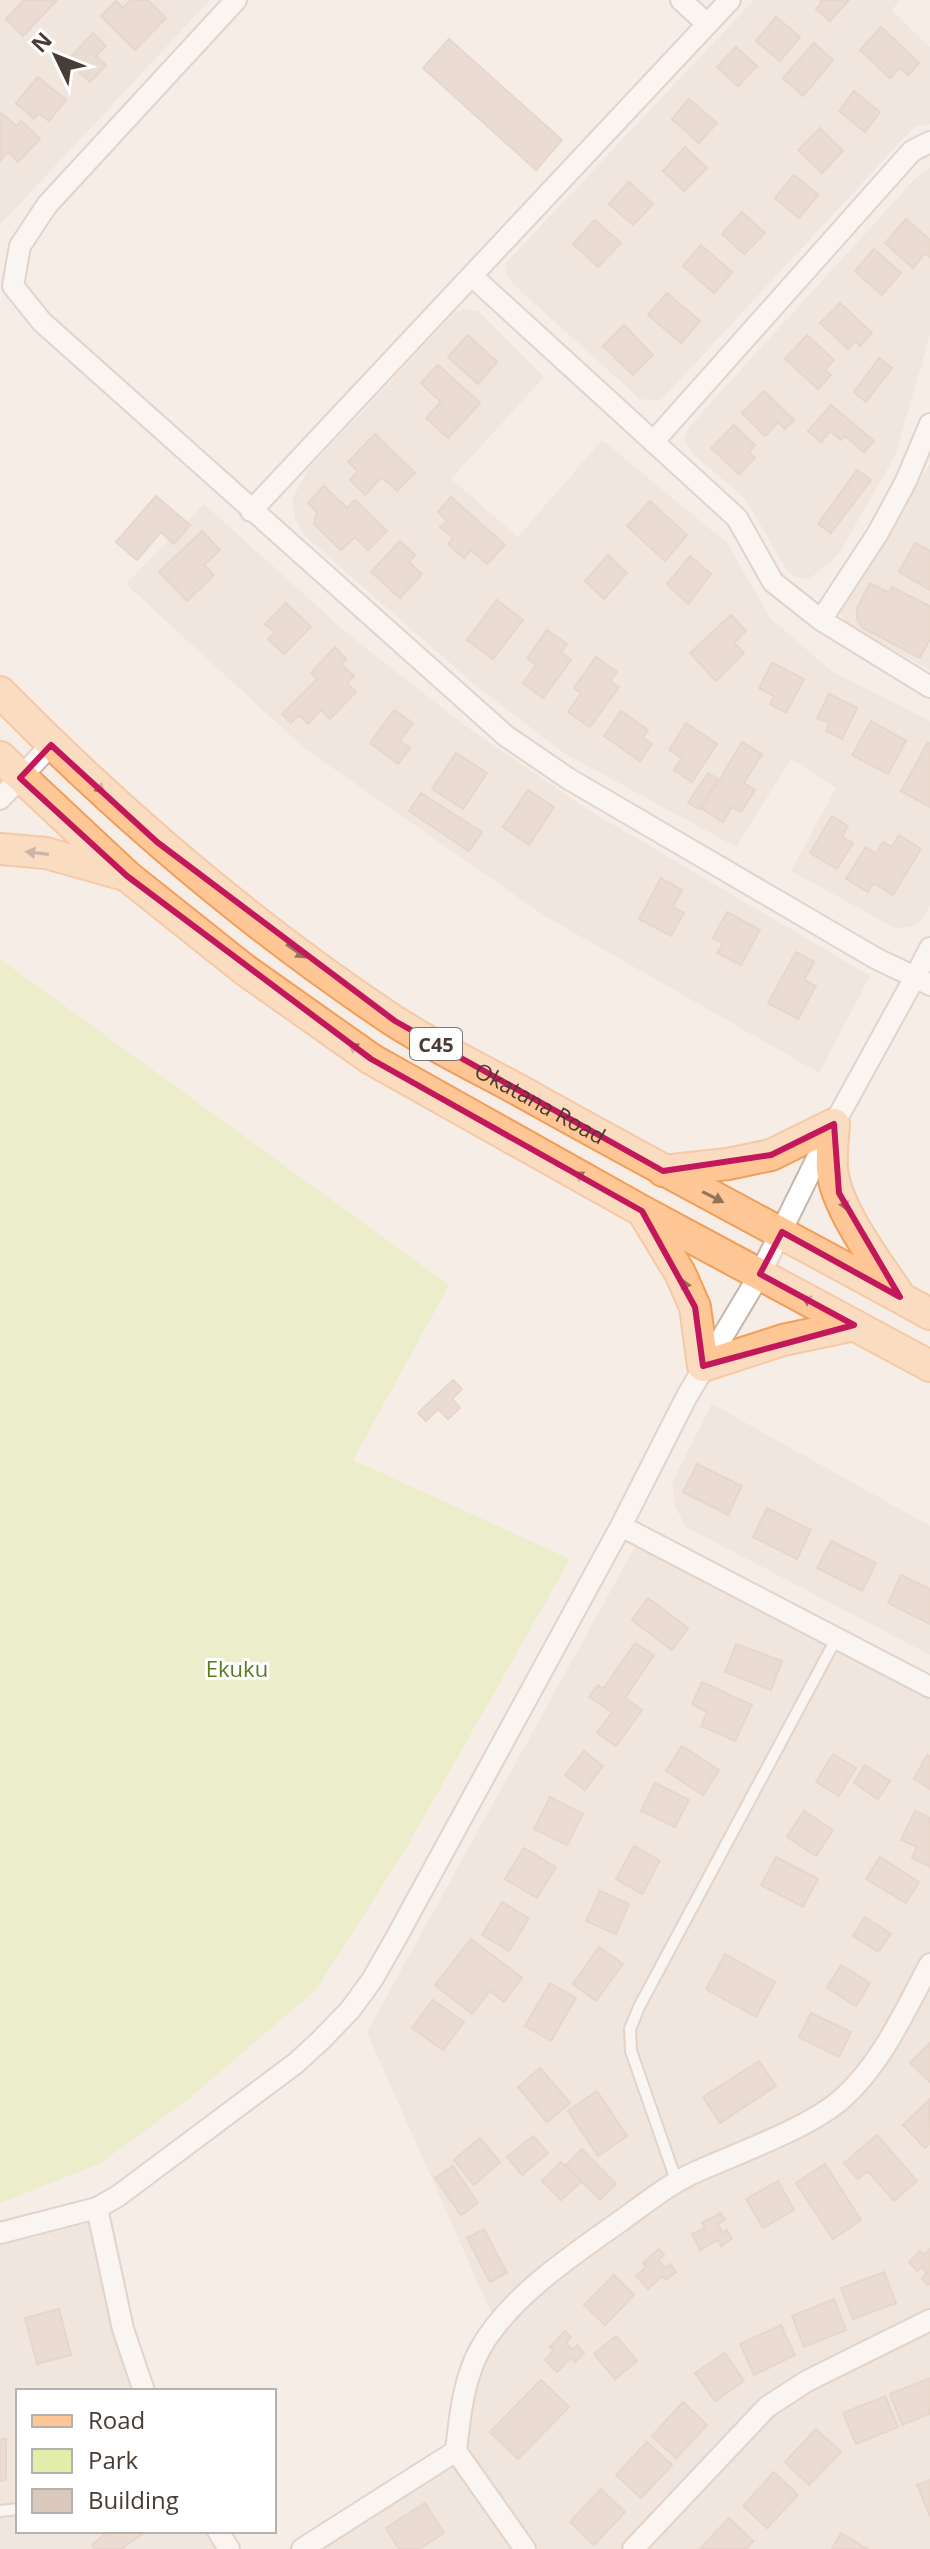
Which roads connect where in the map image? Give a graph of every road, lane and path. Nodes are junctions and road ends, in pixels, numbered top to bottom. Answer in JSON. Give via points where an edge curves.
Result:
{"nodes":[{"id":1,"x":236,"y":0,"type":"edge"},
{"id":2,"x":681,"y":0,"type":"edge"},
{"id":3,"x":730,"y":0,"type":"edge"},
{"id":4,"x":707,"y":24,"type":"junction"},
{"id":5,"x":930,"y":142,"type":"edge"},
{"id":6,"x":472,"y":276,"type":"junction"},
{"id":7,"x":930,"y":424,"type":"edge"},
{"id":8,"x":653,"y":442,"type":"junction"},
{"id":9,"x":251,"y":511,"type":"junction"},
{"id":10,"x":821,"y":620,"type":"junction"},
{"id":11,"x":930,"y":687,"type":"edge"},
{"id":12,"x":0,"y":692,"type":"edge"},
{"id":13,"x":51,"y":745,"type":"junction"},
{"id":14,"x":7,"y":778,"type":"edge"},
{"id":15,"x":0,"y":849,"type":"edge"},
{"id":16,"x":127,"y":876,"type":"junction"},
{"id":17,"x":930,"y":948,"type":"edge"},
{"id":18,"x":922,"y":981,"type":"edge"},
{"id":19,"x":834,"y":1124,"type":"junction"},
{"id":20,"x":663,"y":1171,"type":"junction"},
{"id":21,"x":642,"y":1211,"type":"junction"},
{"id":22,"x":782,"y":1232,"type":"junction"},
{"id":23,"x":760,"y":1274,"type":"junction"},
{"id":24,"x":900,"y":1297,"type":"junction"},
{"id":25,"x":930,"y":1314,"type":"edge"},
{"id":26,"x":854,"y":1325,"type":"junction"},
{"id":27,"x":703,"y":1366,"type":"junction"},
{"id":28,"x":930,"y":1366,"type":"edge"},
{"id":29,"x":621,"y":1526,"type":"junction"},
{"id":30,"x":836,"y":1639,"type":"junction"},
{"id":31,"x":930,"y":1687,"type":"edge"},
{"id":32,"x":930,"y":1964,"type":"edge"},
{"id":33,"x":676,"y":2180,"type":"junction"},
{"id":34,"x":97,"y":2208,"type":"junction"},
{"id":35,"x":0,"y":2233,"type":"edge"},
{"id":36,"x":930,"y":2320,"type":"edge"},
{"id":37,"x":143,"y":2389,"type":"edge"},
{"id":38,"x":456,"y":2451,"type":"junction"},
{"id":39,"x":302,"y":2549,"type":"edge"},
{"id":40,"x":525,"y":2549,"type":"edge"},
{"id":41,"x":633,"y":2549,"type":"edge"}],
"edges":[{"from":1,"to":9,"type":"street","via":[[47,205],[20,246],[13,286],[42,322]]},
{"from":2,"to":4,"type":"street"},
{"from":3,"to":4,"type":"street"},
{"from":4,"to":6,"type":"street"},
{"from":5,"to":8,"type":"street","via":[[912,151]]},
{"from":6,"to":8,"type":"street"},
{"from":6,"to":9,"type":"street"},
{"from":7,"to":10,"type":"street","via":[[878,533]]},
{"from":8,"to":10,"type":"street","via":[[737,518],[773,582]]},
{"from":9,"to":18,"type":"street","via":[[506,736],[569,779]]},
{"from":10,"to":11,"type":"street"},
{"from":12,"to":13,"type":"main road","name":"Okatana Road","number":"C45"},
{"from":13,"to":14,"type":"street"},
{"from":13,"to":20,"type":"main road","name":"Okatana Road","number":"C45","one_way":true,"via":[[157,842],[272,934],[395,1021]]},
{"from":14,"to":16,"type":"main road","name":"Okatana Road","number":"C45"},
{"from":16,"to":15,"type":"main road","one_way":true,"via":[[46,853]]},
{"from":21,"to":16,"type":"main road","name":"Okatana Road","number":"C45","one_way":true,"via":[[371,1059],[245,970]]},
{"from":17,"to":18,"type":"street"},
{"from":18,"to":19,"type":"street"},
{"from":19,"to":20,"type":"main road","via":[[771,1155]]},
{"from":19,"to":22,"type":"street"},
{"from":19,"to":24,"type":"main road","one_way":true,"via":[[832,1169],[839,1193]]},
{"from":20,"to":22,"type":"main road","name":"Okatana Road","number":"C45","one_way":true},
{"from":21,"to":23,"type":"main road","name":"Okatana Road","number":"C45"},
{"from":27,"to":21,"type":"main road","one_way":true,"via":[[695,1307]]},
{"from":22,"to":23,"type":"street"},
{"from":22,"to":24,"type":"main road","name":"Okatana Road","number":"C45"},
{"from":26,"to":23,"type":"main road","name":"Okatana Road","number":"C45","one_way":true},
{"from":23,"to":27,"type":"street"},
{"from":24,"to":25,"type":"main road","name":"Okatana Road","number":"C45"},
{"from":26,"to":27,"type":"main road","via":[[783,1340]]},
{"from":26,"to":28,"type":"main road","name":"Okatana Road","number":"C45"},
{"from":27,"to":29,"type":"street"},
{"from":29,"to":30,"type":"street"},
{"from":29,"to":34,"type":"street","via":[[396,1938],[350,2010],[296,2063]]},
{"from":30,"to":31,"type":"street"},
{"from":30,"to":33,"type":"lane","via":[[630,2029],[631,2051]]},
{"from":32,"to":33,"type":"street","via":[[886,2044],[843,2098],[820,2116]]},
{"from":33,"to":38,"type":"street","via":[[562,2264],[496,2324],[464,2389]]},
{"from":34,"to":35,"type":"street"},
{"from":34,"to":37,"type":"street","via":[[123,2329]]},
{"from":36,"to":41,"type":"street","via":[[807,2381],[767,2407]]},
{"from":38,"to":39,"type":"street"},
{"from":38,"to":40,"type":"street"}]}
